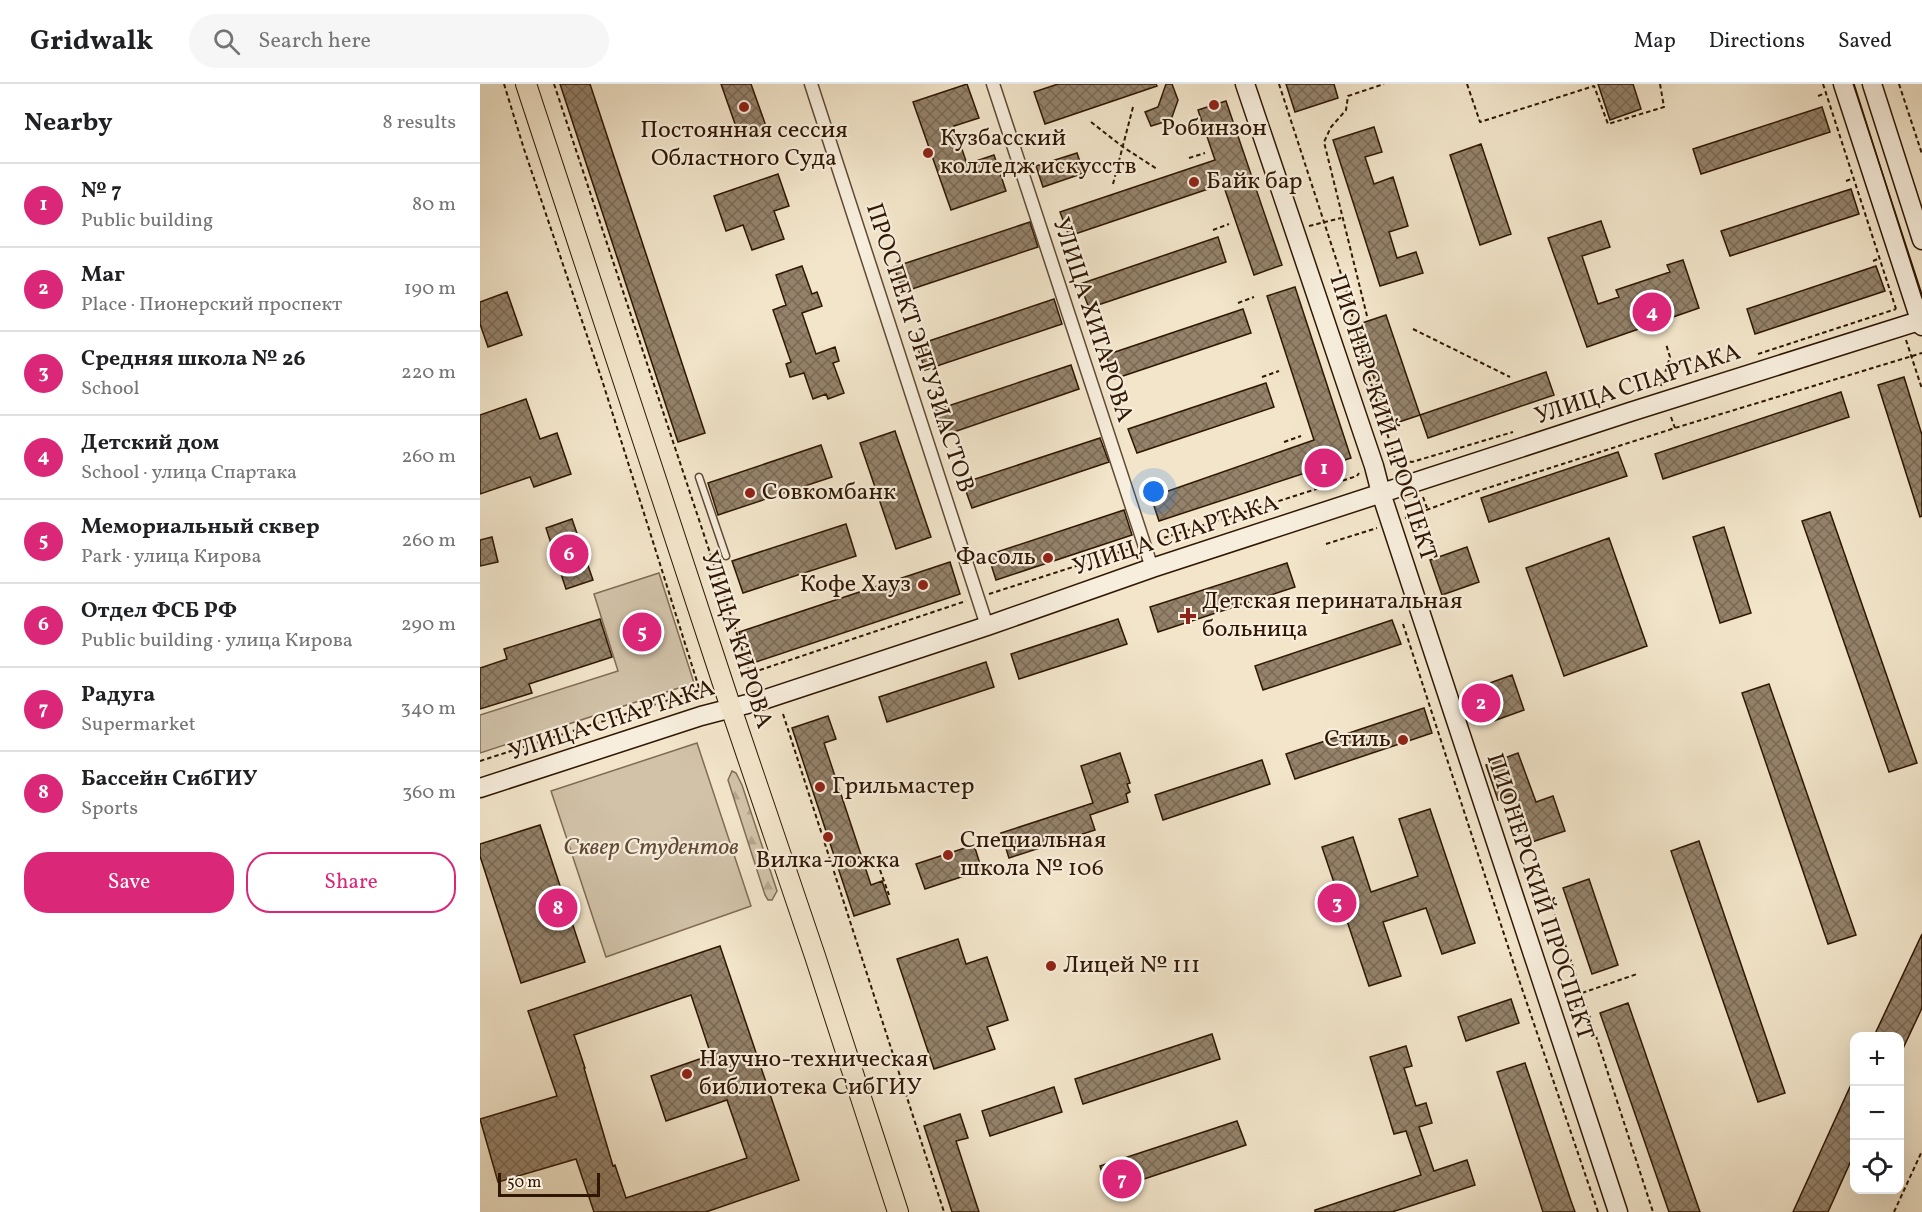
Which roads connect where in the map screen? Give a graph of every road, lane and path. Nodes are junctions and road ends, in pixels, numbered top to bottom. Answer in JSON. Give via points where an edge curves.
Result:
{"nodes":[{"id":1,"x":504,"y":84,"type":"edge"},
{"id":2,"x":526,"y":84,"type":"edge"},
{"id":3,"x":554,"y":84,"type":"edge"},
{"id":4,"x":811,"y":84,"type":"edge"},
{"id":5,"x":993,"y":84,"type":"edge"},
{"id":6,"x":1245,"y":84,"type":"edge"},
{"id":7,"x":1279,"y":84,"type":"edge"},
{"id":8,"x":1384,"y":84,"type":"edge"},
{"id":9,"x":1467,"y":84,"type":"edge"},
{"id":10,"x":1660,"y":84,"type":"edge"},
{"id":11,"x":1823,"y":84,"type":"edge"},
{"id":12,"x":1843,"y":84,"type":"edge"},
{"id":13,"x":1872,"y":84,"type":"edge"},
{"id":14,"x":1899,"y":84,"type":"edge"},
{"id":15,"x":1826,"y":93,"type":"junction"},
{"id":16,"x":1818,"y":96,"type":"dead end"},
{"id":17,"x":1133,"y":107,"type":"dead end"},
{"id":18,"x":1090,"y":122,"type":"dead end"},
{"id":19,"x":1123,"y":147,"type":"junction"},
{"id":20,"x":1205,"y":153,"type":"dead end"},
{"id":21,"x":1922,"y":154,"type":"edge"},
{"id":22,"x":1189,"y":158,"type":"dead end"},
{"id":23,"x":1157,"y":169,"type":"dead end"},
{"id":24,"x":1854,"y":178,"type":"junction"},
{"id":25,"x":1846,"y":181,"type":"dead end"},
{"id":26,"x":1113,"y":184,"type":"dead end"},
{"id":27,"x":1342,"y":218,"type":"junction"},
{"id":28,"x":1325,"y":221,"type":"junction"},
{"id":29,"x":1229,"y":224,"type":"dead end"},
{"id":30,"x":1213,"y":230,"type":"dead end"},
{"id":31,"x":1295,"y":230,"type":"junction"},
{"id":32,"x":1922,"y":240,"type":"edge"},
{"id":33,"x":1880,"y":258,"type":"junction"},
{"id":34,"x":1873,"y":261,"type":"dead end"},
{"id":35,"x":1254,"y":297,"type":"dead end"},
{"id":36,"x":1238,"y":303,"type":"dead end"},
{"id":37,"x":1367,"y":316,"type":"dead end"},
{"id":38,"x":1921,"y":322,"type":"edge"},
{"id":39,"x":1902,"y":327,"type":"junction"},
{"id":40,"x":1413,"y":329,"type":"dead end"},
{"id":41,"x":1922,"y":353,"type":"edge"},
{"id":42,"x":1758,"y":354,"type":"dead end"},
{"id":43,"x":1911,"y":356,"type":"junction"},
{"id":44,"x":1279,"y":371,"type":"dead end"},
{"id":45,"x":1262,"y":377,"type":"dead end"},
{"id":46,"x":1510,"y":377,"type":"dead end"},
{"id":47,"x":1672,"y":382,"type":"dead end"},
{"id":48,"x":1661,"y":386,"type":"dead end"},
{"id":49,"x":1922,"y":389,"type":"edge"},
{"id":50,"x":1521,"y":430,"type":"dead end"},
{"id":51,"x":1301,"y":436,"type":"dead end"},
{"id":52,"x":1284,"y":442,"type":"dead end"},
{"id":53,"x":1396,"y":459,"type":"junction"},
{"id":54,"x":1374,"y":466,"type":"junction"},
{"id":55,"x":1314,"y":470,"type":"dead end"},
{"id":56,"x":699,"y":477,"type":"dead end"},
{"id":57,"x":1320,"y":488,"type":"junction"},
{"id":58,"x":1381,"y":493,"type":"junction"},
{"id":59,"x":1391,"y":523,"type":"junction"},
{"id":60,"x":1144,"y":544,"type":"junction"},
{"id":61,"x":1326,"y":544,"type":"dead end"},
{"id":62,"x":726,"y":556,"type":"dead end"},
{"id":63,"x":1152,"y":568,"type":"junction"},
{"id":64,"x":978,"y":597,"type":"junction"},
{"id":65,"x":1403,"y":624,"type":"dead end"},
{"id":66,"x":987,"y":626,"type":"junction"},
{"id":67,"x":749,"y":670,"type":"junction"},
{"id":68,"x":723,"y":681,"type":"junction"},
{"id":69,"x":700,"y":691,"type":"junction"},
{"id":70,"x":731,"y":708,"type":"junction"},
{"id":71,"x":783,"y":714,"type":"dead end"},
{"id":72,"x":480,"y":761,"type":"edge"},
{"id":73,"x":480,"y":788,"type":"edge"},
{"id":74,"x":1535,"y":858,"type":"dead end"},
{"id":75,"x":880,"y":870,"type":"dead end"},
{"id":76,"x":888,"y":895,"type":"dead end"},
{"id":77,"x":1637,"y":974,"type":"dead end"},
{"id":78,"x":1582,"y":993,"type":"junction"},
{"id":79,"x":1922,"y":1151,"type":"edge"},
{"id":80,"x":898,"y":1212,"type":"edge"},
{"id":81,"x":944,"y":1212,"type":"edge"},
{"id":82,"x":1598,"y":1212,"type":"edge"},
{"id":83,"x":1618,"y":1212,"type":"edge"},
{"id":84,"x":1653,"y":1212,"type":"edge"},
{"id":85,"x":1894,"y":1212,"type":"edge"}],
"edges":[{"from":1,"to":69,"type":"path"},
{"from":2,"to":68,"type":"main road","name":"УЛИЦА КИРОВА"},
{"from":3,"to":67,"type":"path"},
{"from":4,"to":64,"type":"street","name":"ПРОСПЕКТ ЭНТУЗИАСТОВ"},
{"from":5,"to":60,"type":"street","name":"УЛИЦА ХИТАРОВА"},
{"from":6,"to":31,"type":"street","name":"ПИОНЕРСКИЙ ПРОСПЕКТ"},
{"from":7,"to":28,"type":"path"},
{"from":8,"to":27,"type":"path","via":[[1348,96],[1346,110],[1324,142]]},
{"from":9,"to":10,"type":"path","via":[[1480,123],[1594,86],[1608,124],[1664,107]]},
{"from":11,"to":15,"type":"path"},
{"from":12,"to":38,"type":"street"},
{"from":13,"to":32,"type":"street"},
{"from":14,"to":21,"type":"path"},
{"from":15,"to":16,"type":"path"},
{"from":15,"to":24,"type":"path"},
{"from":17,"to":19,"type":"path"},
{"from":18,"to":19,"type":"path"},
{"from":19,"to":23,"type":"path"},
{"from":19,"to":26,"type":"path"},
{"from":20,"to":22,"type":"path"},
{"from":24,"to":25,"type":"path"},
{"from":24,"to":33,"type":"path"},
{"from":27,"to":28,"type":"path"},
{"from":27,"to":37,"type":"path"},
{"from":28,"to":31,"type":"path"},
{"from":28,"to":53,"type":"path","via":[[1353,311],[1351,321]]},
{"from":29,"to":30,"type":"path"},
{"from":31,"to":54,"type":"street","name":"ПИОНЕРСКИЙ ПРОСПЕКТ"},
{"from":33,"to":34,"type":"path"},
{"from":33,"to":42,"type":"path","via":[[1896,309]]},
{"from":35,"to":36,"type":"path"},
{"from":38,"to":39,"type":"street","name":"УЛИЦА СПАРТАКА"},
{"from":39,"to":43,"type":"path"},
{"from":39,"to":58,"type":"street","name":"УЛИЦА СПАРТАКА"},
{"from":40,"to":46,"type":"path"},
{"from":41,"to":43,"type":"path"},
{"from":43,"to":49,"type":"path"},
{"from":43,"to":59,"type":"path","via":[[1483,490]]},
{"from":44,"to":45,"type":"path"},
{"from":47,"to":48,"type":"path"},
{"from":50,"to":53,"type":"path","via":[[1412,462]]},
{"from":51,"to":52,"type":"path"},
{"from":53,"to":54,"type":"path"},
{"from":54,"to":57,"type":"path"},
{"from":54,"to":58,"type":"street","name":"ПИОНЕРСКИЙ ПРОСПЕКТ"},
{"from":55,"to":57,"type":"path"},
{"from":56,"to":62,"type":"lane"},
{"from":57,"to":60,"type":"path"},
{"from":58,"to":59,"type":"street","name":"ПИОНЕРСКИЙ ПРОСПЕКТ"},
{"from":58,"to":63,"type":"street","name":"УЛИЦА СПАРТАКА"},
{"from":59,"to":61,"type":"path"},
{"from":59,"to":83,"type":"street","name":"ПИОНЕРСКИЙ ПРОСПЕКТ"},
{"from":60,"to":63,"type":"street","name":"УЛИЦА ХИТАРОВА"},
{"from":60,"to":64,"type":"path"},
{"from":63,"to":66,"type":"street","name":"УЛИЦА СПАРТАКА"},
{"from":64,"to":66,"type":"street","name":"ПРОСПЕКТ ЭНТУЗИАСТОВ"},
{"from":64,"to":67,"type":"path","via":[[754,672]]},
{"from":65,"to":82,"type":"path"},
{"from":66,"to":70,"type":"street","name":"УЛИЦА СПАРТАКА"},
{"from":67,"to":68,"type":"path"},
{"from":68,"to":69,"type":"path"},
{"from":68,"to":70,"type":"main road","name":"УЛИЦА КИРОВА"},
{"from":69,"to":72,"type":"path"},
{"from":70,"to":73,"type":"street","name":"УЛИЦА СПАРТАКА"},
{"from":70,"to":80,"type":"main road","name":"УЛИЦА КИРОВА"},
{"from":71,"to":81,"type":"path"},
{"from":74,"to":78,"type":"path"},
{"from":75,"to":76,"type":"path"},
{"from":77,"to":78,"type":"path"},
{"from":78,"to":84,"type":"path"},
{"from":79,"to":85,"type":"path"}]}
